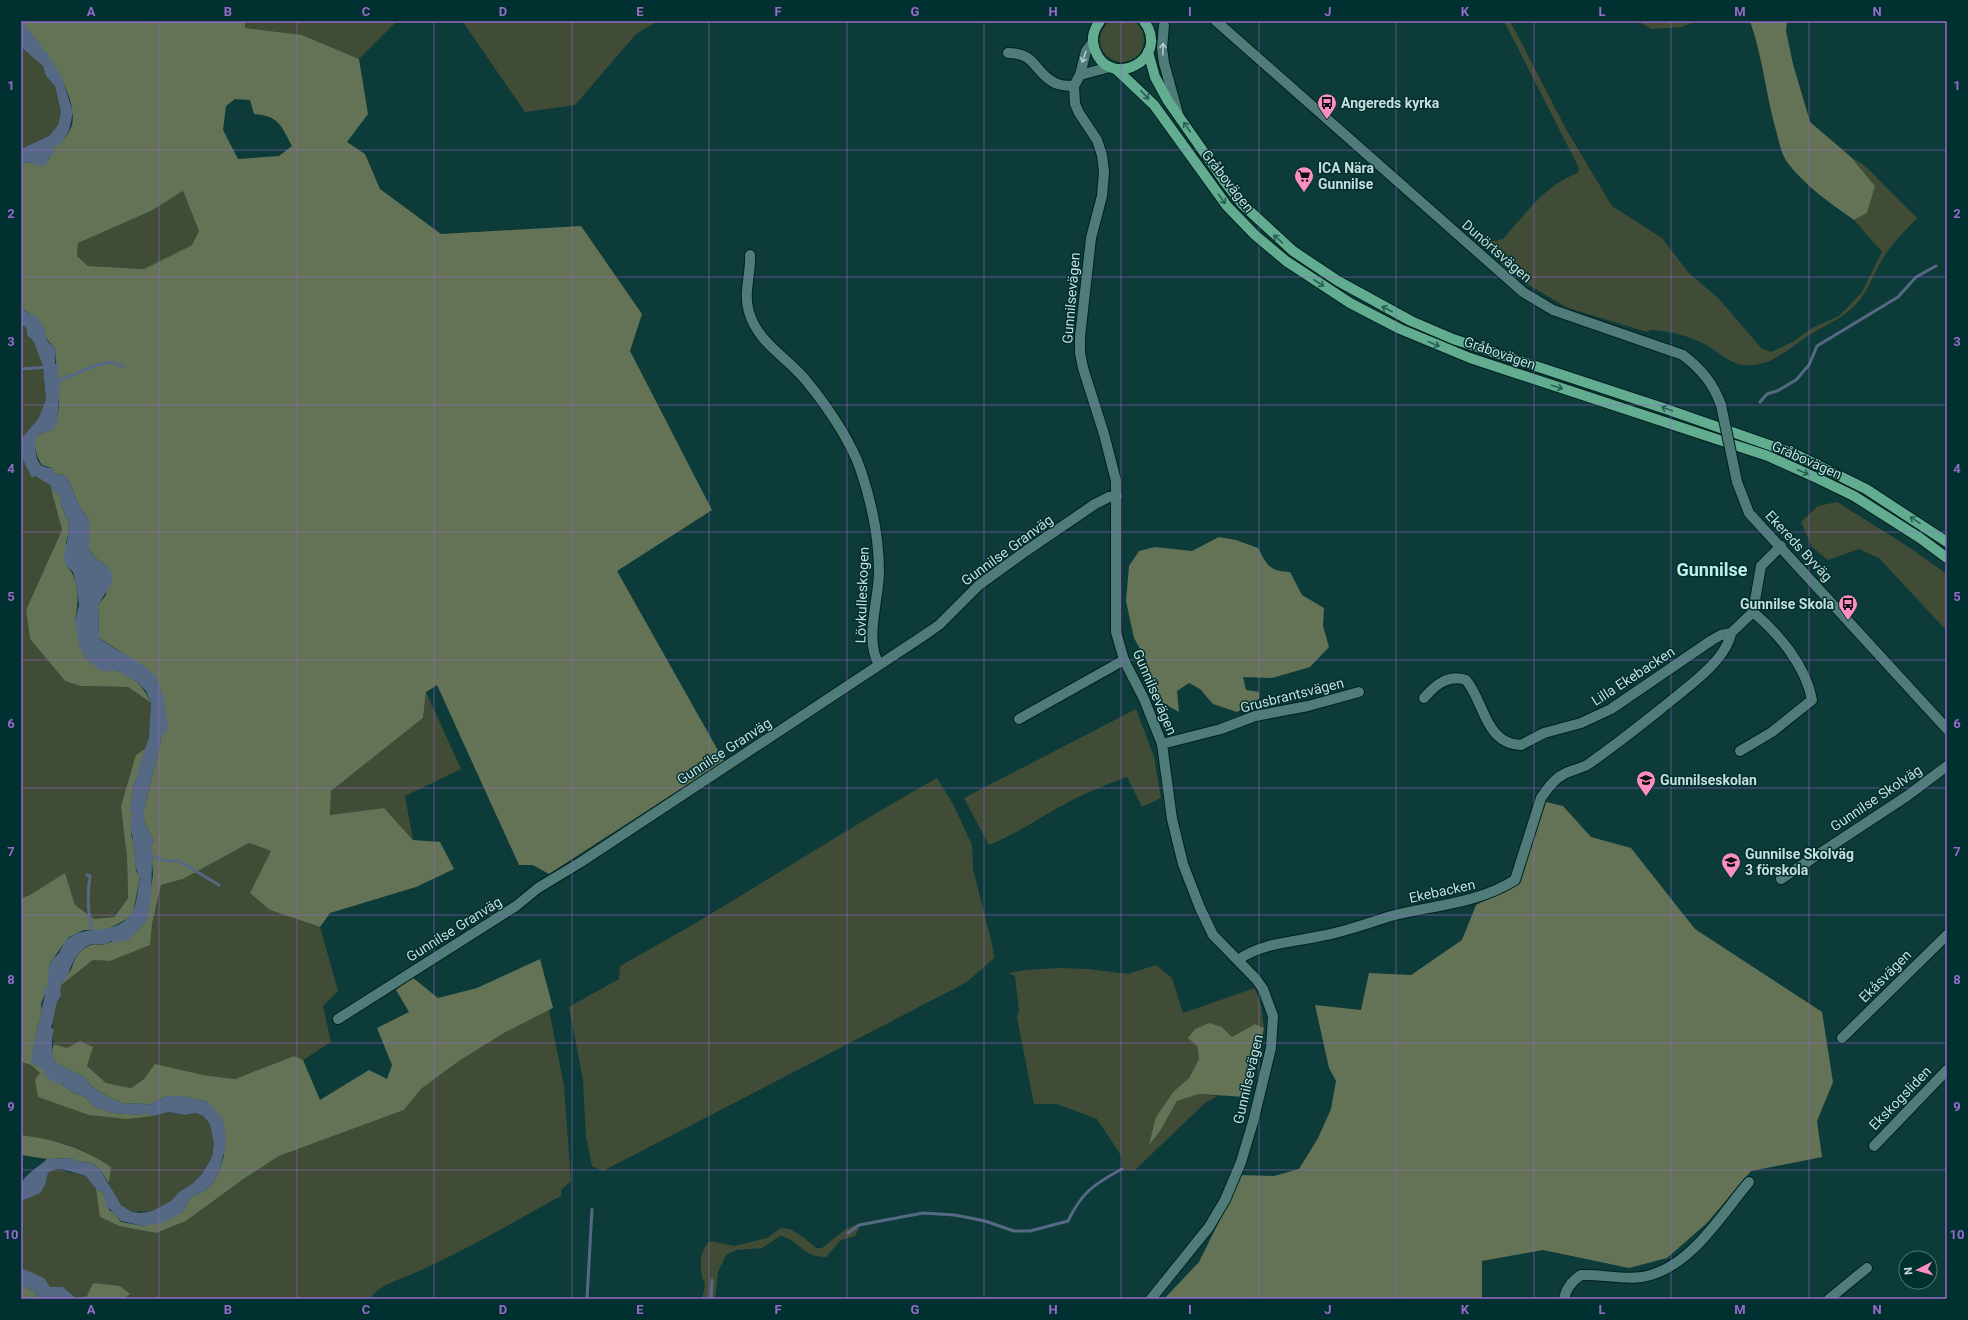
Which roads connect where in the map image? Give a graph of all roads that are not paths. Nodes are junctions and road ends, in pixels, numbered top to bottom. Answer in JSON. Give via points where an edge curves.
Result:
{"nodes":[{"id":1,"x":1144,"y":21,"type":"edge"},
{"id":2,"x":1216,"y":21,"type":"edge"},
{"id":3,"x":1097,"y":23,"type":"edge"},
{"id":4,"x":1165,"y":23,"type":"edge"},
{"id":5,"x":1151,"y":37,"type":"junction"},
{"id":6,"x":1093,"y":42,"type":"junction"},
{"id":7,"x":1148,"y":52,"type":"junction"},
{"id":8,"x":1008,"y":53,"type":"dead end"},
{"id":9,"x":1113,"y":68,"type":"junction"},
{"id":10,"x":1080,"y":75,"type":"junction"},
{"id":11,"x":1074,"y":86,"type":"junction"},
{"id":12,"x":1178,"y":114,"type":"junction"},
{"id":13,"x":750,"y":255,"type":"dead end"},
{"id":14,"x":1737,"y":482,"type":"joint"},
{"id":15,"x":1117,"y":496,"type":"junction"},
{"id":16,"x":1947,"y":542,"type":"edge"},
{"id":17,"x":1781,"y":546,"type":"junction"},
{"id":18,"x":1947,"y":558,"type":"edge"},
{"id":19,"x":1753,"y":612,"type":"junction"},
{"id":20,"x":1731,"y":633,"type":"junction"},
{"id":21,"x":1124,"y":660,"type":"junction"},
{"id":22,"x":879,"y":664,"type":"junction"},
{"id":23,"x":1359,"y":692,"type":"dead end"},
{"id":24,"x":1424,"y":698,"type":"dead end"},
{"id":25,"x":1019,"y":719,"type":"dead end"},
{"id":26,"x":1947,"y":729,"type":"edge"},
{"id":27,"x":1162,"y":744,"type":"junction"},
{"id":28,"x":1740,"y":751,"type":"dead end"},
{"id":29,"x":1585,"y":766,"type":"joint"},
{"id":30,"x":1947,"y":766,"type":"edge"},
{"id":31,"x":1781,"y":879,"type":"dead end"},
{"id":32,"x":1947,"y":935,"type":"edge"},
{"id":33,"x":1238,"y":960,"type":"junction"},
{"id":34,"x":338,"y":1018,"type":"dead end"},
{"id":35,"x":1842,"y":1038,"type":"dead end"},
{"id":36,"x":1947,"y":1070,"type":"edge"},
{"id":37,"x":1874,"y":1146,"type":"dead end"},
{"id":38,"x":1749,"y":1182,"type":"dead end"},
{"id":39,"x":1867,"y":1268,"type":"dead end"},
{"id":40,"x":1151,"y":1299,"type":"edge"},
{"id":41,"x":1564,"y":1299,"type":"edge"},
{"id":42,"x":1828,"y":1299,"type":"edge"}],
"edges":[{"from":1,"to":5,"type":"main road"},
{"from":2,"to":14,"type":"street","name":"Dunörtsvägen","bridge":true,"via":[[1523,292],[1553,310],[1683,355],[1697,366],[1708,379],[1721,405]]},
{"from":3,"to":6,"type":"main road"},
{"from":4,"to":5,"type":"street"},
{"from":12,"to":4,"type":"street","one_way":true,"via":[[1164,63],[1162,48]]},
{"from":5,"to":7,"type":"main road"},
{"from":6,"to":9,"type":"main road","name":"Gråbovägen","via":[[1098,57]]},
{"from":6,"to":10,"type":"street","one_way":true,"via":[[1086,51]]},
{"from":7,"to":9,"type":"main road","via":[[1131,68]]},
{"from":7,"to":12,"type":"main road","name":"Gråbovägen","via":[[1158,82]]},
{"from":8,"to":11,"type":"street","via":[[1019,53],[1028,57],[1056,84]]},
{"from":9,"to":10,"type":"street"},
{"from":9,"to":18,"type":"main road","name":"Gråbovägen","one_way":true,"via":[[1154,105],[1228,206],[1255,236],[1286,261],[1350,303],[1400,329],[1470,358],[1768,456],[1854,496]]},
{"from":10,"to":11,"type":"street"},
{"from":11,"to":15,"type":"street","name":"Gunnilsevägen","via":[[1075,104],[1097,140],[1104,172],[1102,196],[1091,238],[1080,353],[1104,434],[1116,481]]},
{"from":16,"to":12,"type":"main road","name":"Gråbovägen","one_way":true,"via":[[1866,489],[1795,454],[1453,339],[1411,321],[1338,282],[1293,251],[1242,204]]},
{"from":13,"to":22,"type":"street","name":"Lövkulleskogen","via":[[745,296],[749,313],[760,336],[808,382],[846,439],[865,482],[877,534],[879,572],[873,646]]},
{"from":14,"to":17,"type":"street","name":"Ekereds Byväg","via":[[1749,513]]},
{"from":15,"to":21,"type":"street","name":"Gunnilsevägen","via":[[1116,632]]},
{"from":15,"to":22,"type":"street","name":"Gunnilse Granväg","via":[[1094,504],[1026,551],[979,586],[939,625]]},
{"from":17,"to":19,"type":"street","via":[[1761,566]]},
{"from":17,"to":26,"type":"street","name":"Ekereds Byväg"},
{"from":19,"to":20,"type":"street","name":"Lilla Ekebacken"},
{"from":19,"to":28,"type":"street","via":[[1768,624],[1791,654],[1810,689],[1812,700],[1772,732]]},
{"from":20,"to":24,"type":"street","name":"Lilla Ekebacken","via":[[1712,640],[1611,709],[1586,721],[1544,733],[1521,745],[1508,743],[1499,737],[1487,722],[1466,680],[1451,678],[1433,687]]},
{"from":20,"to":29,"type":"street","name":"Lilla Ekebacken","via":[[1729,642],[1711,666],[1688,688]]},
{"from":21,"to":25,"type":"street"},
{"from":21,"to":27,"type":"street","name":"Gunnilsevägen","via":[[1144,699]]},
{"from":22,"to":34,"type":"street","name":"Gunnilse Granväg","via":[[851,685],[538,888],[516,906]]},
{"from":23,"to":27,"type":"street","name":"Grusbrantsvägen","via":[[1308,706],[1255,716]]},
{"from":27,"to":33,"type":"street","name":"Gunnilsevägen","via":[[1172,819],[1183,864],[1213,935]]},
{"from":29,"to":33,"type":"street","name":"Ekebacken","via":[[1564,774],[1549,786],[1541,798],[1515,880],[1504,887],[1455,904],[1390,916],[1361,927],[1282,943],[1247,954]]},
{"from":30,"to":31,"type":"street","name":"Gunnilse Skolväg","via":[[1907,796]]},
{"from":32,"to":35,"type":"street","name":"Ekåsvägen"},
{"from":33,"to":40,"type":"street","name":"Gunnilsevägen","via":[[1263,989],[1273,1016],[1271,1048],[1253,1122],[1241,1162],[1225,1200],[1209,1227]]},
{"from":36,"to":37,"type":"street","name":"Ekskogsliden"},
{"from":38,"to":41,"type":"street","via":[[1698,1245],[1671,1265],[1652,1275],[1641,1277],[1581,1275],[1568,1288]]},
{"from":39,"to":42,"type":"street"}]}
